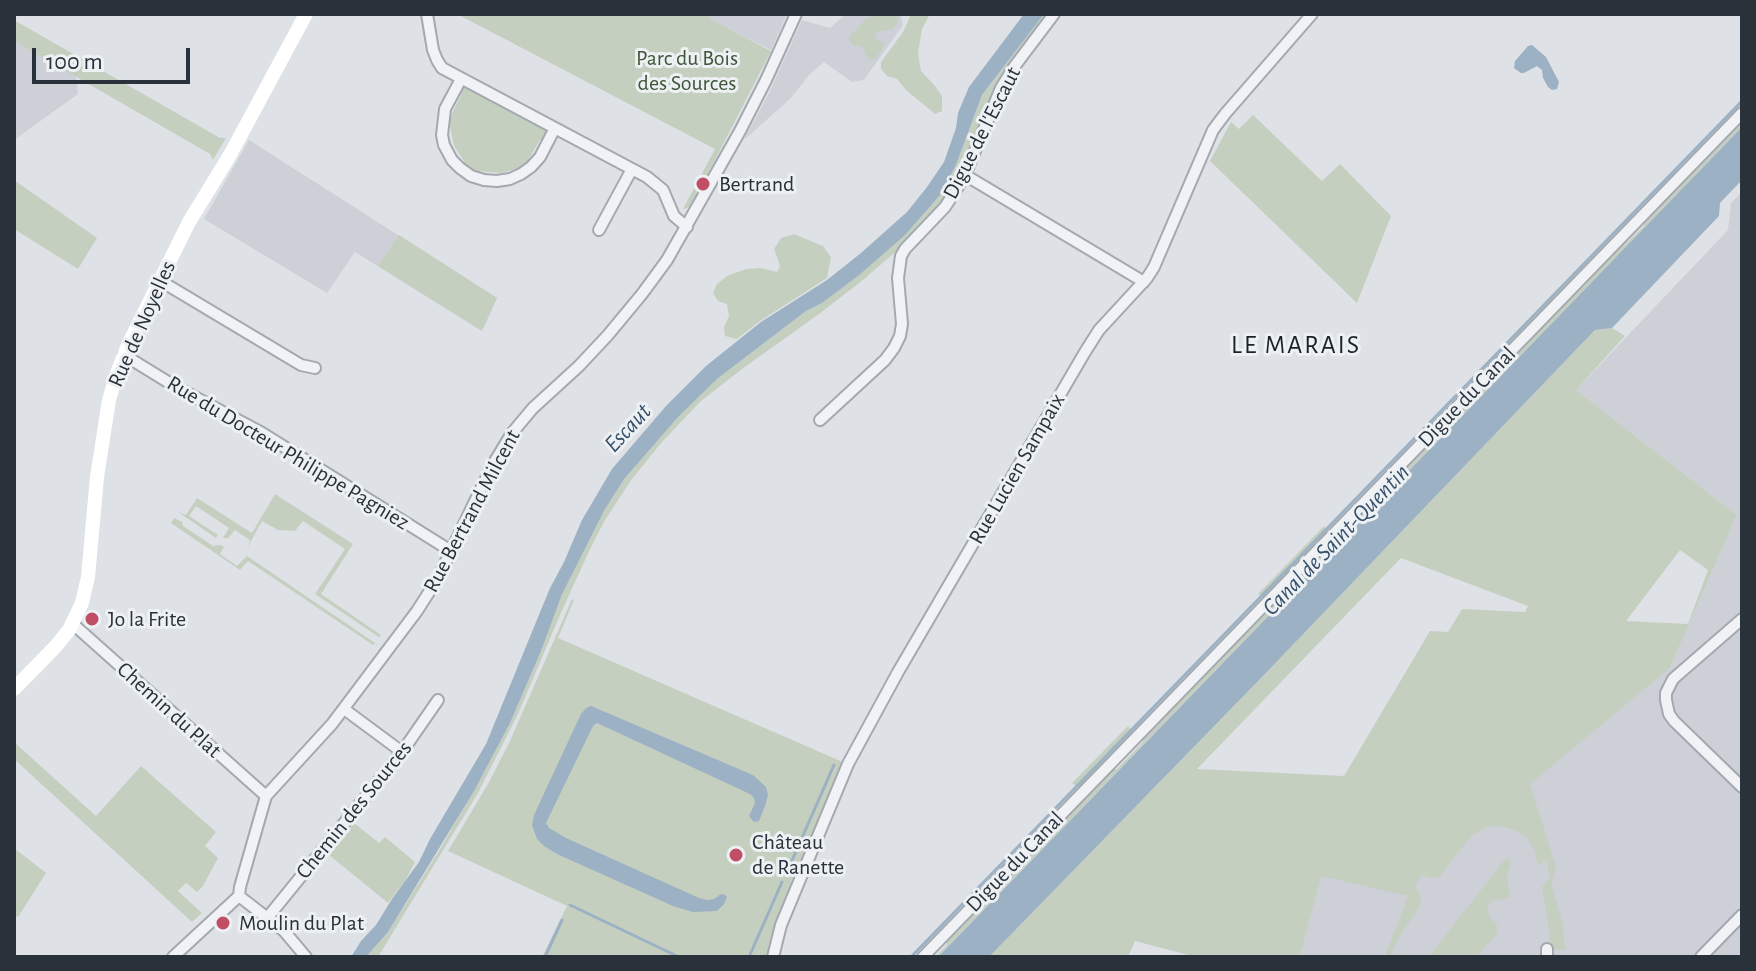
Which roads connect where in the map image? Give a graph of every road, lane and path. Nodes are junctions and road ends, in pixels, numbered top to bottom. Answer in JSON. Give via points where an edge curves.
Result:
{"nodes":[{"id":1,"x":306,"y":14,"type":"edge"},
{"id":2,"x":427,"y":14,"type":"edge"},
{"id":3,"x":1054,"y":14,"type":"edge"},
{"id":4,"x":1312,"y":14,"type":"edge"},
{"id":5,"x":795,"y":16,"type":"edge"},
{"id":6,"x":461,"y":79,"type":"junction"},
{"id":7,"x":1742,"y":113,"type":"edge"},
{"id":8,"x":555,"y":128,"type":"junction"},
{"id":9,"x":632,"y":169,"type":"junction"},
{"id":10,"x":965,"y":175,"type":"junction"},
{"id":11,"x":687,"y":227,"type":"junction"},
{"id":12,"x":599,"y":230,"type":"dead end"},
{"id":13,"x":159,"y":280,"type":"junction"},
{"id":14,"x":1144,"y":282,"type":"junction"},
{"id":15,"x":124,"y":355,"type":"junction"},
{"id":16,"x":315,"y":368,"type":"dead end"},
{"id":17,"x":820,"y":420,"type":"dead end"},
{"id":18,"x":451,"y":551,"type":"junction"},
{"id":19,"x":1742,"y":619,"type":"edge"},
{"id":20,"x":73,"y":624,"type":"junction"},
{"id":21,"x":14,"y":689,"type":"edge"},
{"id":22,"x":438,"y":700,"type":"dead end"},
{"id":23,"x":344,"y":709,"type":"junction"},
{"id":24,"x":402,"y":752,"type":"junction"},
{"id":25,"x":1742,"y":787,"type":"edge"},
{"id":26,"x":266,"y":796,"type":"junction"},
{"id":27,"x":239,"y":896,"type":"junction"},
{"id":28,"x":1742,"y":915,"type":"edge"},
{"id":29,"x":268,"y":917,"type":"junction"},
{"id":30,"x":173,"y":957,"type":"edge"},
{"id":31,"x":306,"y":957,"type":"edge"},
{"id":32,"x":773,"y":957,"type":"edge"},
{"id":33,"x":923,"y":957,"type":"edge"},
{"id":34,"x":1701,"y":957,"type":"edge"}],
"edges":[{"from":1,"to":13,"type":"street","name":"Rue de Noyelles"},
{"from":2,"to":6,"type":"street","via":[[437,60]]},
{"from":3,"to":10,"type":"street","name":"Digue de l'Escaut","via":[[1004,81]]},
{"from":4,"to":14,"type":"street","name":"Rue Lucien Sampaix","via":[[1213,130]]},
{"from":5,"to":11,"type":"street","name":"Rue Bertrand Milcent"},
{"from":6,"to":8,"type":"street"},
{"from":6,"to":8,"type":"street","via":[[445,109],[442,135],[452,160],[471,176],[497,181],[521,174],[540,157]]},
{"from":7,"to":33,"type":"street","name":"Digue du Canal"},
{"from":8,"to":9,"type":"street"},
{"from":9,"to":11,"type":"street","via":[[660,186],[676,218]]},
{"from":9,"to":12,"type":"street"},
{"from":10,"to":14,"type":"street"},
{"from":10,"to":17,"type":"street","name":"Digue de l'Escaut","via":[[900,260],[898,341],[885,360]]},
{"from":11,"to":18,"type":"street","name":"Rue Bertrand Milcent","via":[[618,324],[516,426]]},
{"from":13,"to":15,"type":"street","name":"Rue de Noyelles"},
{"from":13,"to":16,"type":"street","via":[[301,365]]},
{"from":14,"to":32,"type":"street","name":"Rue Lucien Sampaix","via":[[1085,352],[856,748],[779,928]]},
{"from":15,"to":18,"type":"street","name":"Rue du Docteur Philippe Pagniez","via":[[262,433]]},
{"from":15,"to":20,"type":"street","name":"Rue de Noyelles","via":[[109,400],[87,581]]},
{"from":18,"to":23,"type":"street","name":"Rue Bertrand Milcent","via":[[417,611]]},
{"from":19,"to":25,"type":"street","via":[[1673,679],[1666,700],[1674,721]]},
{"from":20,"to":21,"type":"street","name":"Rue de Noyelles"},
{"from":20,"to":26,"type":"street","name":"Chemin du Plat"},
{"from":22,"to":24,"type":"street","name":"Chemin des Sources"},
{"from":23,"to":24,"type":"street"},
{"from":23,"to":26,"type":"street","name":"Rue Bertrand Milcent"},
{"from":24,"to":29,"type":"street","name":"Chemin des Sources"},
{"from":26,"to":27,"type":"street","name":"Rue Bertrand Milcent"},
{"from":27,"to":29,"type":"street"},
{"from":27,"to":30,"type":"street"},
{"from":28,"to":34,"type":"street"},
{"from":29,"to":31,"type":"street"}]}
